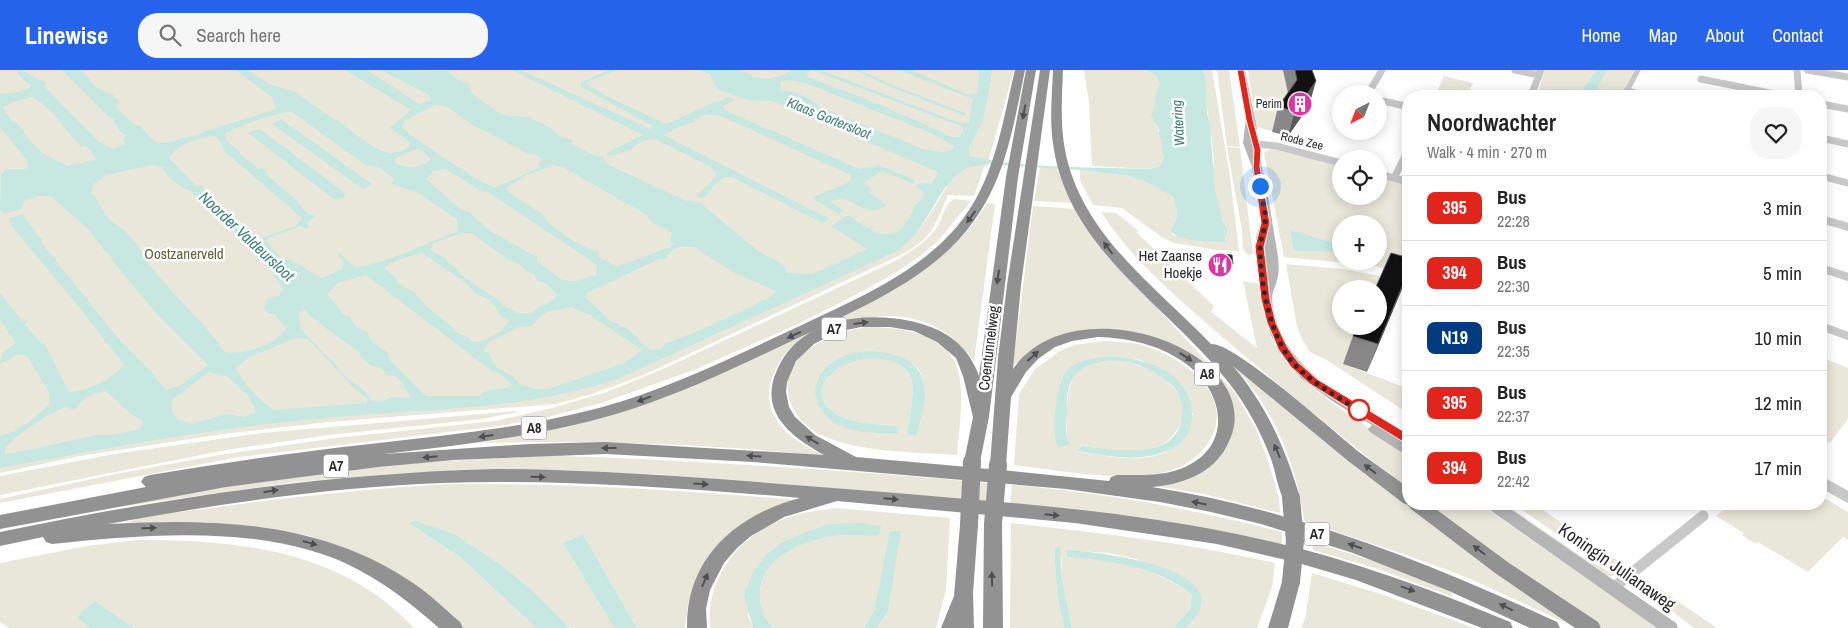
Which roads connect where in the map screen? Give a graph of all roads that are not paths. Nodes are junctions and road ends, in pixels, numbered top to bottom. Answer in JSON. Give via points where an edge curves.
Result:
{"nodes":[{"id":1,"x":1020,"y":70,"type":"edge"},
{"id":2,"x":1031,"y":70,"type":"edge"},
{"id":3,"x":1045,"y":70,"type":"edge"},
{"id":4,"x":1058,"y":70,"type":"edge"},
{"id":5,"x":1241,"y":70,"type":"edge"},
{"id":6,"x":1382,"y":70,"type":"edge"},
{"id":7,"x":1516,"y":70,"type":"edge"},
{"id":8,"x":1638,"y":70,"type":"edge"},
{"id":9,"x":1797,"y":70,"type":"edge"},
{"id":10,"x":1807,"y":70,"type":"edge"},
{"id":11,"x":1540,"y":72,"type":"edge"},
{"id":12,"x":1848,"y":77,"type":"edge"},
{"id":13,"x":1701,"y":79,"type":"dead end"},
{"id":14,"x":1373,"y":85,"type":"edge"},
{"id":15,"x":1533,"y":90,"type":"edge"},
{"id":16,"x":1627,"y":90,"type":"edge"},
{"id":17,"x":1755,"y":90,"type":"edge"},
{"id":18,"x":1799,"y":90,"type":"edge"},
{"id":19,"x":1388,"y":102,"type":"edge"},
{"id":20,"x":1402,"y":105,"type":"edge"},
{"id":21,"x":1827,"y":105,"type":"edge"},
{"id":22,"x":1848,"y":109,"type":"edge"},
{"id":23,"x":1827,"y":139,"type":"edge"},
{"id":24,"x":1252,"y":144,"type":"junction"},
{"id":25,"x":1848,"y":144,"type":"edge"},
{"id":26,"x":1332,"y":161,"type":"edge"},
{"id":27,"x":1402,"y":162,"type":"edge"},
{"id":28,"x":1387,"y":176,"type":"edge"},
{"id":29,"x":1394,"y":178,"type":"junction"},
{"id":30,"x":1827,"y":178,"type":"edge"},
{"id":31,"x":1402,"y":180,"type":"edge"},
{"id":32,"x":1848,"y":183,"type":"edge"},
{"id":33,"x":1827,"y":221,"type":"edge"},
{"id":34,"x":1265,"y":223,"type":"junction"},
{"id":35,"x":1848,"y":227,"type":"edge"},
{"id":36,"x":1827,"y":270,"type":"edge"},
{"id":37,"x":1848,"y":277,"type":"edge"},
{"id":38,"x":1266,"y":299,"type":"junction"},
{"id":39,"x":1827,"y":328,"type":"edge"},
{"id":40,"x":1194,"y":336,"type":"junction"},
{"id":41,"x":1848,"y":336,"type":"edge"},
{"id":42,"x":1314,"y":382,"type":"junction"},
{"id":43,"x":1004,"y":395,"type":"junction"},
{"id":44,"x":980,"y":417,"type":"junction"},
{"id":45,"x":1402,"y":436,"type":"edge"},
{"id":46,"x":1402,"y":447,"type":"edge"},
{"id":47,"x":855,"y":463,"type":"junction"},
{"id":48,"x":1070,"y":483,"type":"junction"},
{"id":49,"x":1827,"y":485,"type":"edge"},
{"id":50,"x":1402,"y":493,"type":"edge"},
{"id":51,"x":842,"y":495,"type":"junction"},
{"id":52,"x":1848,"y":497,"type":"edge"},
{"id":53,"x":1425,"y":510,"type":"edge"},
{"id":54,"x":1501,"y":510,"type":"edge"},
{"id":55,"x":0,"y":513,"type":"edge"},
{"id":56,"x":1703,"y":516,"type":"dead end"},
{"id":57,"x":0,"y":522,"type":"edge"},
{"id":58,"x":0,"y":539,"type":"edge"},
{"id":59,"x":0,"y":544,"type":"edge"},
{"id":60,"x":1613,"y":588,"type":"junction"},
{"id":61,"x":963,"y":593,"type":"junction"},
{"id":62,"x":453,"y":628,"type":"edge"},
{"id":63,"x":697,"y":628,"type":"edge"},
{"id":64,"x":950,"y":628,"type":"edge"},
{"id":65,"x":964,"y":628,"type":"edge"},
{"id":66,"x":993,"y":628,"type":"edge"},
{"id":67,"x":1278,"y":628,"type":"edge"},
{"id":68,"x":1503,"y":628,"type":"edge"},
{"id":69,"x":1550,"y":628,"type":"edge"},
{"id":70,"x":1591,"y":628,"type":"edge"},
{"id":71,"x":1670,"y":628,"type":"edge"}],
"edges":[{"from":1,"to":55,"type":"highway","number":"A8","one_way":true,"via":[[995,174],[967,223],[934,254],[866,300],[698,379],[633,403],[569,421],[511,432],[208,472]]},
{"from":2,"to":44,"type":"highway","name":"Coentunnelweg","one_way":true,"via":[[1012,177]]},
{"from":3,"to":43,"type":"highway","name":"Coentunnelweg","number":"A8","via":[[1006,358]]},
{"from":40,"to":4,"type":"highway","number":"A7","one_way":true,"via":[[1121,264],[1083,211],[1062,160],[1058,137]]},
{"from":5,"to":24,"type":"main road"},
{"from":6,"to":14,"type":"street"},
{"from":7,"to":11,"type":"street"},
{"from":8,"to":16,"type":"street"},
{"from":9,"to":18,"type":"street"},
{"from":10,"to":12,"type":"street"},
{"from":11,"to":15,"type":"street"},
{"from":13,"to":17,"type":"street"},
{"from":19,"to":20,"type":"street"},
{"from":21,"to":22,"type":"street"},
{"from":23,"to":25,"type":"street"},
{"from":24,"to":26,"type":"street","name":"Rode Zee","via":[[1276,146]]},
{"from":24,"to":34,"type":"main road"},
{"from":27,"to":29,"type":"street"},
{"from":28,"to":29,"type":"street"},
{"from":29,"to":31,"type":"street"},
{"from":30,"to":32,"type":"street"},
{"from":33,"to":35,"type":"street"},
{"from":34,"to":38,"type":"main road","via":[[1260,247]]},
{"from":34,"to":38,"type":"main road","via":[[1273,260]]},
{"from":36,"to":37,"type":"street"},
{"from":38,"to":42,"type":"main road","via":[[1283,349]]},
{"from":39,"to":41,"type":"street"},
{"from":50,"to":40,"type":"highway","number":"A7","one_way":true,"via":[[1244,366]]},
{"from":67,"to":40,"type":"highway","number":"A7","one_way":true,"bridge":true,"via":[[1291,582],[1295,542],[1291,498],[1282,462],[1267,427],[1247,396]]},
{"from":42,"to":45,"type":"main road"},
{"from":42,"to":46,"type":"main road","via":[[1331,399]]},
{"from":43,"to":48,"type":"highway","number":"A8","one_way":true,"via":[[1039,350],[1063,338],[1091,333],[1125,335],[1163,345],[1194,362],[1213,381],[1225,404],[1226,426],[1218,447],[1202,464],[1163,479]]},
{"from":66,"to":43,"type":"highway","name":"Coentunnelweg","number":"A8","one_way":true,"bridge":true,"via":[[993,524]]},
{"from":47,"to":44,"type":"highway","number":"A7","one_way":true,"via":[[796,428],[784,414],[778,398],[780,377],[789,359],[807,342],[830,330],[858,323],[888,322],[917,327],[938,336],[954,347],[967,365]]},
{"from":44,"to":61,"type":"highway","name":"Coentunnelweg","bridge":true,"via":[[972,462]]},
{"from":47,"to":48,"type":"highway","number":"A7"},
{"from":47,"to":57,"type":"highway","number":"A7","one_way":true,"via":[[620,448],[445,455],[242,478]]},
{"from":69,"to":48,"type":"highway","number":"A7","one_way":true,"via":[[1440,578],[1341,541],[1222,508]]},
{"from":49,"to":52,"type":"street"},
{"from":58,"to":51,"type":"highway","number":"A7","one_way":true,"via":[[108,516],[280,489],[440,477],[643,480]]},
{"from":63,"to":51,"type":"highway","one_way":true,"via":[[702,586],[713,564],[733,541],[756,523],[779,512]]},
{"from":51,"to":68,"type":"highway","number":"A7","one_way":true,"via":[[1119,522],[1243,543],[1385,581]]},
{"from":70,"to":53,"type":"highway","one_way":true,"via":[[1502,568]]},
{"from":54,"to":60,"type":"main road","name":"Koningin Julianaweg"},
{"from":56,"to":60,"type":"street"},
{"from":59,"to":62,"type":"highway","one_way":true,"via":[[100,531],[190,527],[254,531],[293,538],[371,566],[417,595]]},
{"from":60,"to":71,"type":"main road","name":"Koningin Julianaweg"},
{"from":61,"to":64,"type":"highway"},
{"from":61,"to":65,"type":"highway","name":"Coentunnelweg"}]}
